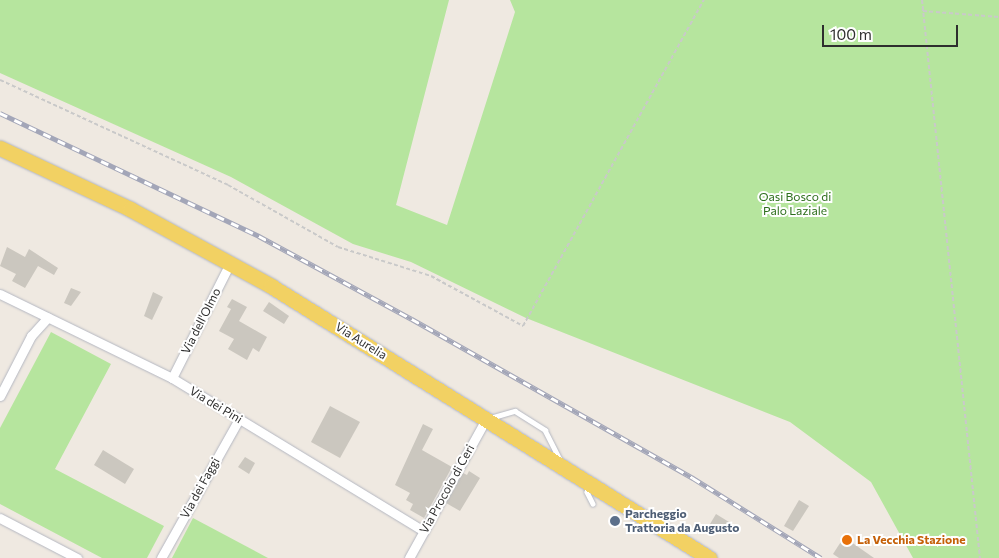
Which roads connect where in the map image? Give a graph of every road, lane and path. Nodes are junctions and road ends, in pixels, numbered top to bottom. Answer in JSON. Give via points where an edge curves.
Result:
{"nodes":[{"id":1,"x":704,"y":0,"type":"edge"},
{"id":2,"x":922,"y":0,"type":"edge"},
{"id":3,"x":923,"y":11,"type":"junction"},
{"id":4,"x":999,"y":17,"type":"edge"},
{"id":5,"x":0,"y":80,"type":"edge"},
{"id":6,"x":0,"y":148,"type":"edge"},
{"id":7,"x":230,"y":263,"type":"junction"},
{"id":8,"x":0,"y":294,"type":"edge"},
{"id":9,"x":48,"y":317,"type":"junction"},
{"id":10,"x":172,"y":378,"type":"junction"},
{"id":11,"x":0,"y":396,"type":"edge"},
{"id":12,"x":240,"y":418,"type":"junction"},
{"id":13,"x":486,"y":420,"type":"junction"},
{"id":14,"x":564,"y":468,"type":"junction"},
{"id":15,"x":590,"y":484,"type":"junction"},
{"id":16,"x":593,"y":504,"type":"dead end"},
{"id":17,"x":0,"y":518,"type":"edge"},
{"id":18,"x":424,"y":531,"type":"junction"},
{"id":19,"x":693,"y":547,"type":"junction"},
{"id":20,"x":77,"y":558,"type":"edge"},
{"id":21,"x":161,"y":558,"type":"edge"},
{"id":22,"x":409,"y":558,"type":"edge"},
{"id":23,"x":709,"y":558,"type":"edge"},
{"id":24,"x":715,"y":558,"type":"edge"},
{"id":25,"x":980,"y":558,"type":"edge"}],
"edges":[{"from":1,"to":5,"type":"path","via":[[523,326],[431,276],[338,247],[228,185]]},
{"from":2,"to":3,"type":"path"},
{"from":3,"to":4,"type":"path"},
{"from":3,"to":25,"type":"path"},
{"from":6,"to":7,"type":"main road","name":"Via Aurelia","via":[[130,209]]},
{"from":7,"to":10,"type":"street","name":"Via dell'Olmo"},
{"from":7,"to":13,"type":"main road","name":"Via Aurelia"},
{"from":8,"to":9,"type":"street","name":"Via dei Pini"},
{"from":9,"to":10,"type":"street","name":"Via dei Pini"},
{"from":9,"to":11,"type":"street","via":[[31,336]]},
{"from":10,"to":12,"type":"street","name":"Via dei Pini"},
{"from":12,"to":18,"type":"street","name":"Via dei Pini"},
{"from":12,"to":21,"type":"street","name":"Via dei Faggi"},
{"from":13,"to":14,"type":"main road","name":"Via Aurelia"},
{"from":13,"to":14,"type":"lane","via":[[515,411],[545,430]]},
{"from":13,"to":18,"type":"street","name":"Via Procoio di Ceri"},
{"from":14,"to":15,"type":"main road","name":"Via Aurelia"},
{"from":15,"to":16,"type":"lane","via":[[587,492]]},
{"from":15,"to":19,"type":"main road","name":"Via Aurelia"},
{"from":17,"to":20,"type":"street"},
{"from":18,"to":22,"type":"street","name":"Via Procoio di Ceri"},
{"from":19,"to":23,"type":"main road","name":"Via Aurelia"},
{"from":19,"to":24,"type":"main road"}]}
